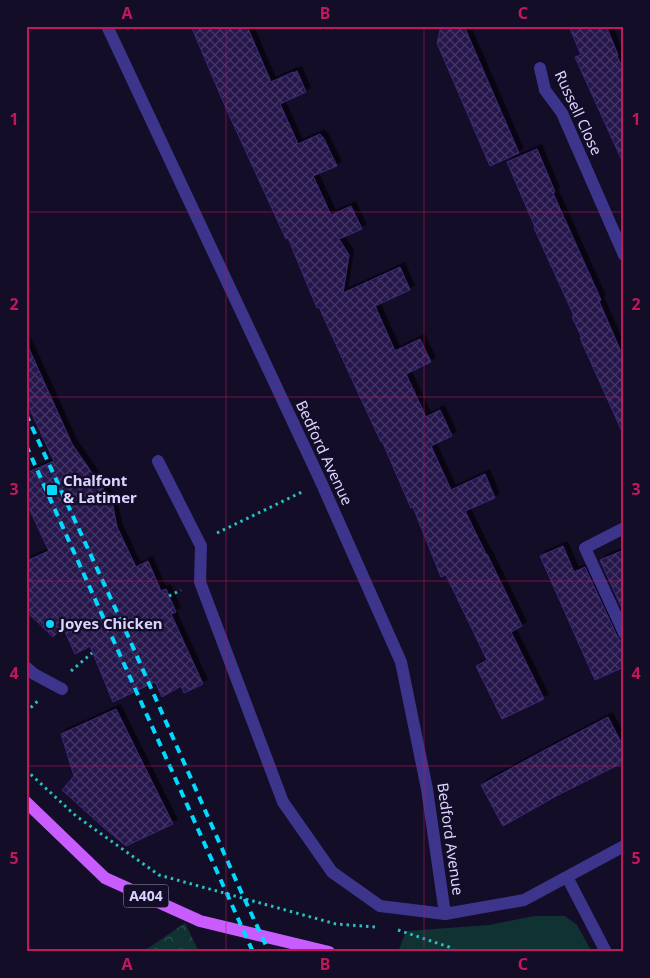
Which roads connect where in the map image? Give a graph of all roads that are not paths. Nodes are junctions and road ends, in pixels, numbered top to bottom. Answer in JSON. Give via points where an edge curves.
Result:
{"nodes":[{"id":1,"x":107,"y":26,"type":"edge"},
{"id":2,"x":540,"y":68,"type":"dead end"},
{"id":3,"x":624,"y":255,"type":"edge"},
{"id":4,"x":158,"y":461,"type":"dead end"},
{"id":5,"x":624,"y":528,"type":"edge"},
{"id":6,"x":624,"y":634,"type":"edge"},
{"id":7,"x":26,"y":667,"type":"edge"},
{"id":8,"x":62,"y":689,"type":"dead end"},
{"id":9,"x":26,"y":802,"type":"edge"},
{"id":10,"x":624,"y":846,"type":"edge"},
{"id":11,"x":567,"y":877,"type":"junction"},
{"id":12,"x":445,"y":914,"type":"junction"},
{"id":13,"x":329,"y":952,"type":"edge"},
{"id":14,"x":606,"y":952,"type":"edge"}],
"edges":[{"from":1,"to":12,"type":"street","name":"Bedford Avenue","via":[[321,482],[401,662],[427,789]]},
{"from":2,"to":3,"type":"street","name":"Russell Close","via":[[545,90],[562,113]]},
{"from":4,"to":12,"type":"street","via":[[201,546],[200,582],[283,802],[332,872],[380,906]]},
{"from":5,"to":6,"type":"street","via":[[585,548]]},
{"from":7,"to":8,"type":"street"},
{"from":9,"to":13,"type":"main road","number":"A404","via":[[105,878],[200,921]]},
{"from":10,"to":11,"type":"street"},
{"from":11,"to":12,"type":"street","via":[[524,900]]},
{"from":11,"to":14,"type":"street"}]}
